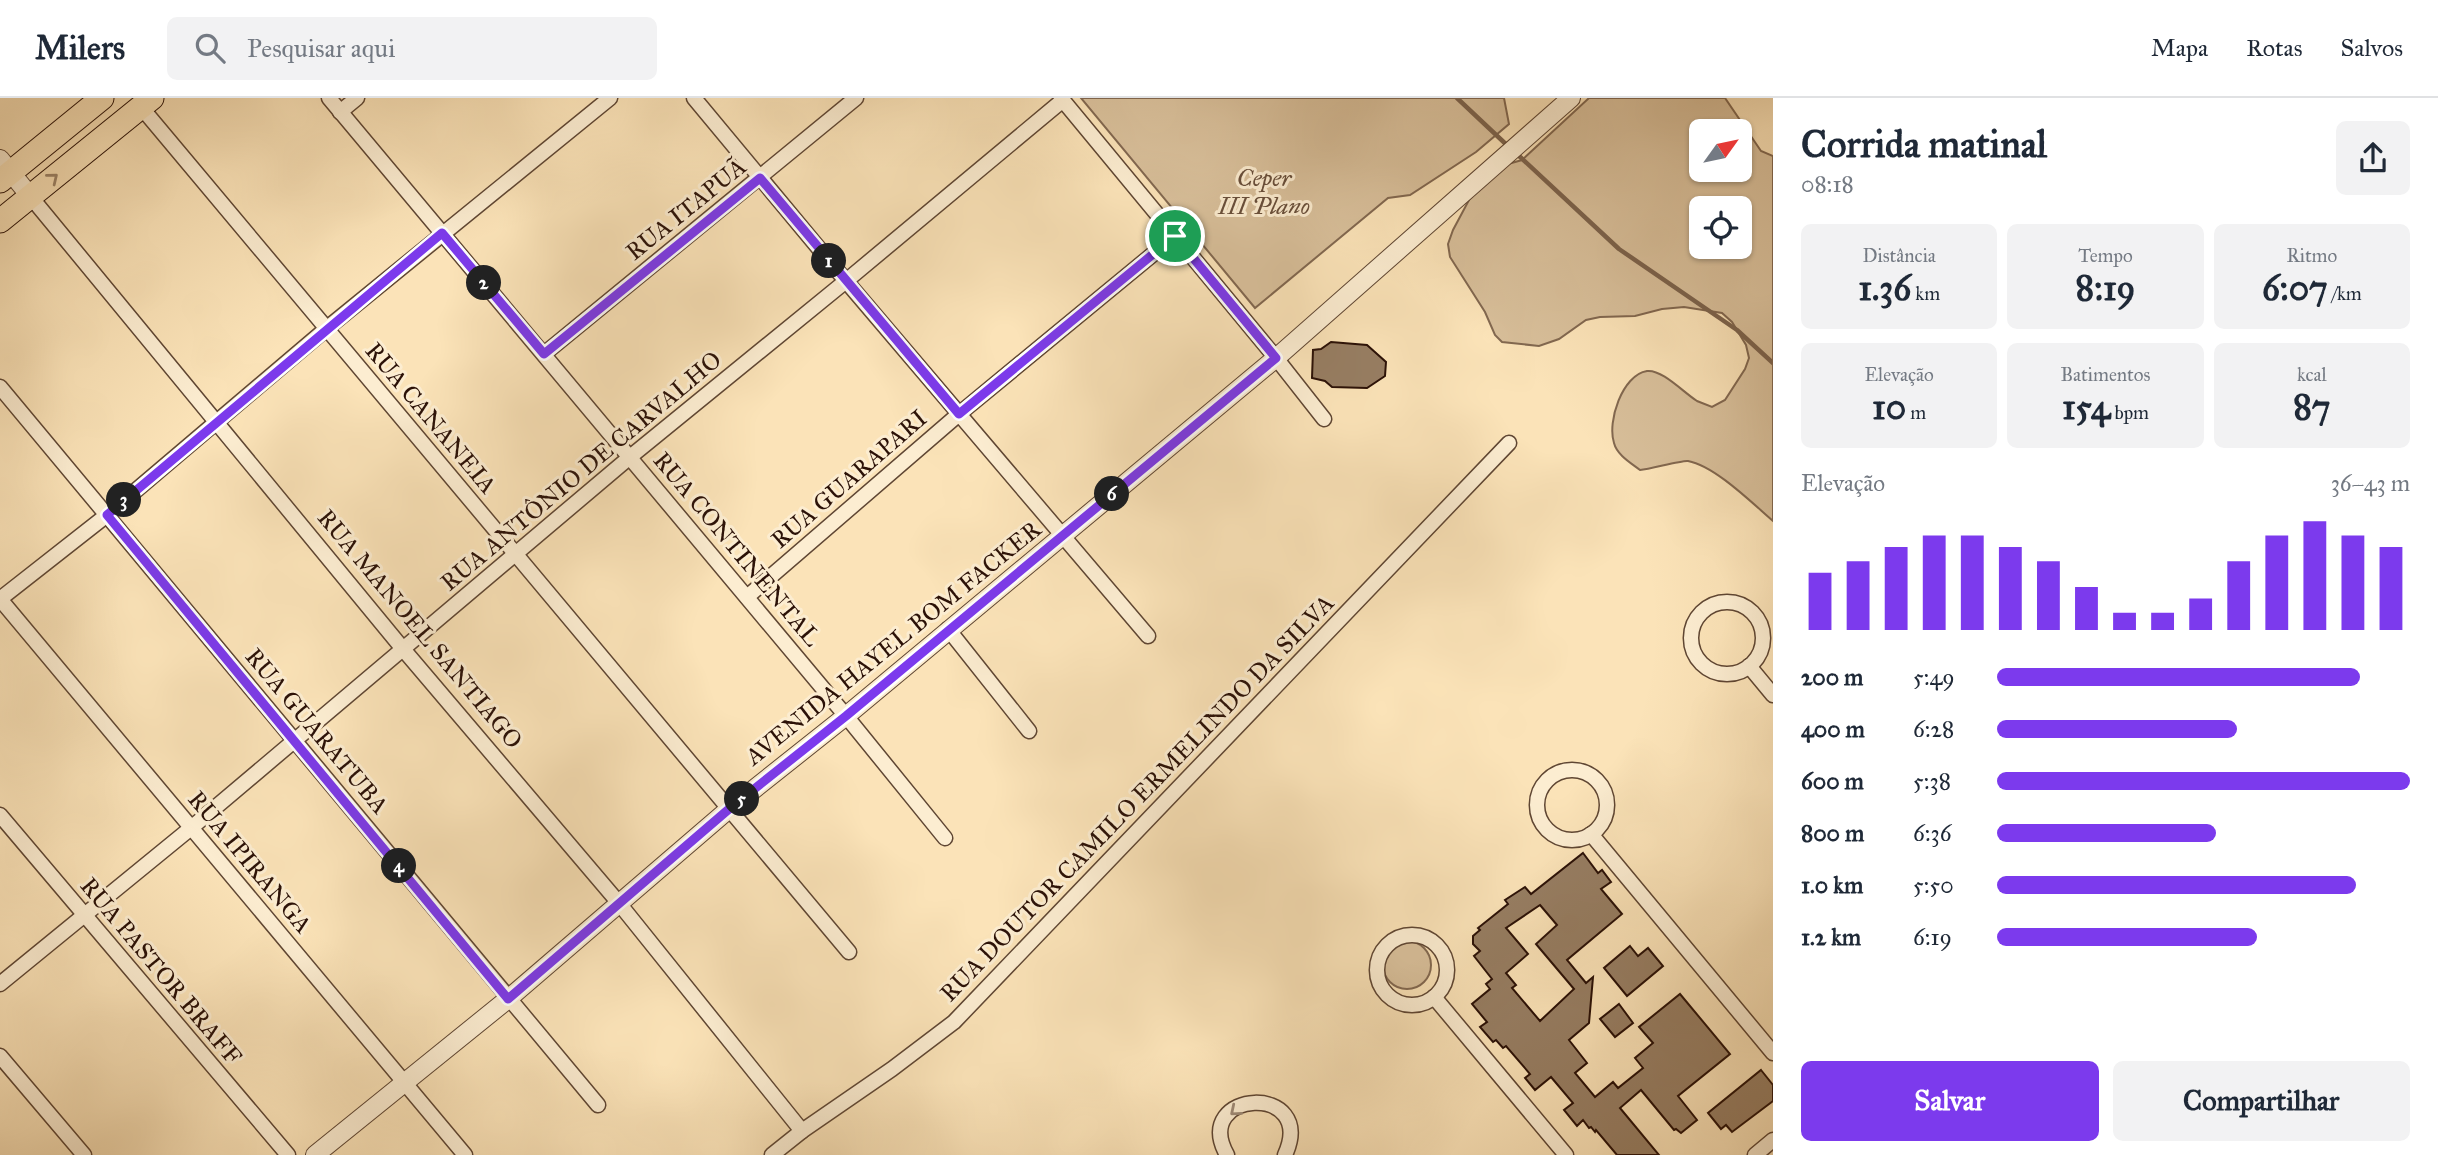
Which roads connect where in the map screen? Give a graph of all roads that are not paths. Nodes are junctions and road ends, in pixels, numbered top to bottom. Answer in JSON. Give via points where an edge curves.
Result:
{"nodes":[{"id":1,"x":102,"y":98,"type":"edge"},
{"id":2,"x":329,"y":98,"type":"edge"},
{"id":3,"x":357,"y":98,"type":"edge"},
{"id":4,"x":610,"y":98,"type":"edge"},
{"id":5,"x":694,"y":98,"type":"edge"},
{"id":6,"x":856,"y":98,"type":"edge"},
{"id":7,"x":1571,"y":98,"type":"edge"},
{"id":8,"x":1062,"y":99,"type":"edge"},
{"id":9,"x":147,"y":102,"type":"edge"},
{"id":10,"x":340,"y":112,"type":"junction"},
{"id":11,"x":4,"y":171,"type":"edge"},
{"id":12,"x":760,"y":178,"type":"junction"},
{"id":13,"x":30,"y":196,"type":"junction"},
{"id":14,"x":0,"y":221,"type":"edge"},
{"id":15,"x":442,"y":233,"type":"junction"},
{"id":16,"x":1175,"y":236,"type":"junction"},
{"id":17,"x":846,"y":281,"type":"junction"},
{"id":18,"x":326,"y":329,"type":"junction"},
{"id":19,"x":544,"y":354,"type":"junction"},
{"id":20,"x":1276,"y":358,"type":"junction"},
{"id":21,"x":0,"y":387,"type":"edge"},
{"id":22,"x":959,"y":414,"type":"junction"},
{"id":23,"x":1324,"y":419,"type":"dead end"},
{"id":24,"x":217,"y":422,"type":"junction"},
{"id":25,"x":1509,"y":443,"type":"dead end"},
{"id":26,"x":630,"y":457,"type":"junction"},
{"id":27,"x":107,"y":515,"type":"junction"},
{"id":28,"x":1062,"y":536,"type":"junction"},
{"id":29,"x":516,"y":554,"type":"junction"},
{"id":30,"x":747,"y":597,"type":"junction"},
{"id":31,"x":0,"y":599,"type":"edge"},
{"id":32,"x":948,"y":629,"type":"junction"},
{"id":33,"x":1148,"y":636,"type":"dead end"},
{"id":34,"x":403,"y":649,"type":"junction"},
{"id":35,"x":1749,"y":667,"type":"junction"},
{"id":36,"x":1773,"y":695,"type":"edge"},
{"id":37,"x":846,"y":716,"type":"junction"},
{"id":38,"x":1029,"y":731,"type":"dead end"},
{"id":39,"x":294,"y":739,"type":"junction"},
{"id":40,"x":729,"y":809,"type":"junction"},
{"id":41,"x":0,"y":815,"type":"edge"},
{"id":42,"x":191,"y":828,"type":"junction"},
{"id":43,"x":1591,"y":834,"type":"junction"},
{"id":44,"x":946,"y":838,"type":"dead end"},
{"id":45,"x":618,"y":902,"type":"junction"},
{"id":46,"x":84,"y":917,"type":"junction"},
{"id":47,"x":849,"y":952,"type":"dead end"},
{"id":48,"x":0,"y":984,"type":"edge"},
{"id":49,"x":1434,"y":998,"type":"junction"},
{"id":50,"x":508,"y":999,"type":"junction"},
{"id":51,"x":1773,"y":1053,"type":"edge"},
{"id":52,"x":0,"y":1056,"type":"edge"},
{"id":53,"x":405,"y":1082,"type":"junction"},
{"id":54,"x":598,"y":1105,"type":"dead end"},
{"id":55,"x":802,"y":1131,"type":"junction"},
{"id":56,"x":1773,"y":1140,"type":"edge"},
{"id":57,"x":83,"y":1155,"type":"edge"},
{"id":58,"x":288,"y":1155,"type":"edge"},
{"id":59,"x":315,"y":1155,"type":"edge"},
{"id":60,"x":465,"y":1155,"type":"edge"},
{"id":61,"x":772,"y":1155,"type":"edge"},
{"id":62,"x":1227,"y":1155,"type":"edge"},
{"id":63,"x":1285,"y":1155,"type":"edge"},
{"id":64,"x":1566,"y":1155,"type":"edge"},
{"id":65,"x":1755,"y":1155,"type":"edge"}],
"edges":[{"from":1,"to":11,"type":"main road"},
{"from":2,"to":10,"type":"street","name":"RUA CONTINENTAL"},
{"from":3,"to":10,"type":"street"},
{"from":4,"to":15,"type":"street"},
{"from":5,"to":12,"type":"street"},
{"from":6,"to":12,"type":"street","name":"RUA ITAPUÃ"},
{"from":7,"to":20,"type":"street","name":"AVENIDA HAYEL BOM FACKER"},
{"from":8,"to":16,"type":"street"},
{"from":8,"to":17,"type":"street","name":"RUA ANTÔNIO DE CARVALHO"},
{"from":13,"to":9,"type":"main road","one_way":true},
{"from":9,"to":18,"type":"street","name":"RUA CANANEIA"},
{"from":10,"to":15,"type":"street","name":"RUA CONTINENTAL"},
{"from":11,"to":13,"type":"street","name":"RUA MANOEL SANTIAGO"},
{"from":12,"to":17,"type":"street"},
{"from":12,"to":19,"type":"street","name":"RUA ITAPUÃ"},
{"from":13,"to":14,"type":"main road"},
{"from":13,"to":24,"type":"street","name":"RUA MANOEL SANTIAGO"},
{"from":15,"to":18,"type":"street"},
{"from":15,"to":19,"type":"street","name":"RUA CONTINENTAL"},
{"from":16,"to":20,"type":"street"},
{"from":16,"to":22,"type":"street","name":"RUA GUARAPARI"},
{"from":17,"to":22,"type":"street"},
{"from":17,"to":26,"type":"street","name":"RUA ANTÔNIO DE CARVALHO"},
{"from":18,"to":24,"type":"street"},
{"from":18,"to":29,"type":"street","name":"RUA CANANEIA"},
{"from":19,"to":26,"type":"street","name":"RUA CONTINENTAL"},
{"from":20,"to":23,"type":"street"},
{"from":20,"to":28,"type":"street","name":"AVENIDA HAYEL BOM FACKER"},
{"from":21,"to":27,"type":"street","name":"RUA GUARATUBA"},
{"from":22,"to":28,"type":"street"},
{"from":22,"to":30,"type":"street","name":"RUA GUARAPARI"},
{"from":24,"to":27,"type":"street"},
{"from":24,"to":34,"type":"street","name":"RUA MANOEL SANTIAGO"},
{"from":25,"to":55,"type":"street","name":"RUA DOUTOR CAMILO ERMELINDO DA SILVA","via":[[954,1022]]},
{"from":26,"to":29,"type":"street","name":"RUA ANTÔNIO DE CARVALHO"},
{"from":26,"to":30,"type":"street","name":"RUA CONTINENTAL"},
{"from":27,"to":31,"type":"street"},
{"from":27,"to":39,"type":"street","name":"RUA GUARATUBA"},
{"from":28,"to":32,"type":"street","name":"AVENIDA HAYEL BOM FACKER"},
{"from":28,"to":33,"type":"street"},
{"from":29,"to":34,"type":"street","name":"RUA ANTÔNIO DE CARVALHO"},
{"from":29,"to":40,"type":"street","name":"RUA CANANEIA"},
{"from":30,"to":37,"type":"street","name":"RUA CONTINENTAL"},
{"from":31,"to":42,"type":"street","name":"RUA IPIRANGA"},
{"from":32,"to":37,"type":"street","name":"AVENIDA HAYEL BOM FACKER"},
{"from":32,"to":38,"type":"street"},
{"from":34,"to":39,"type":"street","name":"RUA ANTÔNIO DE CARVALHO"},
{"from":34,"to":45,"type":"street","name":"RUA MANOEL SANTIAGO"},
{"from":35,"to":35,"type":"street","via":[[1762,647],[1763,635],[1754,614],[1734,602],[1722,601],[1702,611],[1690,633],[1696,657],[1714,672],[1726,674]]},
{"from":35,"to":36,"type":"street"},
{"from":37,"to":40,"type":"street","name":"AVENIDA HAYEL BOM FACKER"},
{"from":37,"to":44,"type":"street","name":"RUA CONTINENTAL"},
{"from":39,"to":42,"type":"street","name":"RUA ANTÔNIO DE CARVALHO"},
{"from":39,"to":50,"type":"street","name":"RUA GUARATUBA"},
{"from":40,"to":45,"type":"street","name":"AVENIDA HAYEL BOM FACKER"},
{"from":40,"to":47,"type":"street","name":"RUA CANANEIA"},
{"from":41,"to":46,"type":"street","name":"RUA PASTOR BRAFF"},
{"from":42,"to":46,"type":"street","name":"RUA ANTÔNIO DE CARVALHO"},
{"from":42,"to":53,"type":"street","name":"RUA IPIRANGA"},
{"from":43,"to":43,"type":"street","via":[[1600,826],[1607,803],[1598,782],[1578,770],[1566,770],[1546,780],[1537,812],[1542,823],[1570,840]]},
{"from":43,"to":51,"type":"street"},
{"from":45,"to":50,"type":"street","name":"AVENIDA HAYEL BOM FACKER"},
{"from":45,"to":55,"type":"street","name":"RUA MANOEL SANTIAGO"},
{"from":46,"to":48,"type":"street","name":"RUA ANTÔNIO DE CARVALHO"},
{"from":46,"to":58,"type":"street","name":"RUA PASTOR BRAFF"},
{"from":49,"to":49,"type":"street","via":[[1442,989],[1447,967],[1438,946],[1419,935],[1396,938],[1380,955],[1377,978],[1382,989],[1390,998],[1412,1006]]},
{"from":49,"to":64,"type":"street"},
{"from":50,"to":53,"type":"street","name":"AVENIDA HAYEL BOM FACKER"},
{"from":50,"to":54,"type":"street","name":"RUA GUARATUBA"},
{"from":52,"to":57,"type":"street"},
{"from":53,"to":59,"type":"street","name":"AVENIDA HAYEL BOM FACKER"},
{"from":53,"to":60,"type":"street","name":"RUA IPIRANGA"},
{"from":55,"to":61,"type":"street","name":"RUA DOUTOR CAMILO ERMELINDO DA SILVA"},
{"from":56,"to":65,"type":"street"},
{"from":63,"to":62,"type":"street","one_way":true,"via":[[1290,1143],[1287,1120],[1269,1104],[1258,1101],[1246,1102],[1227,1116],[1221,1137]]}]}
